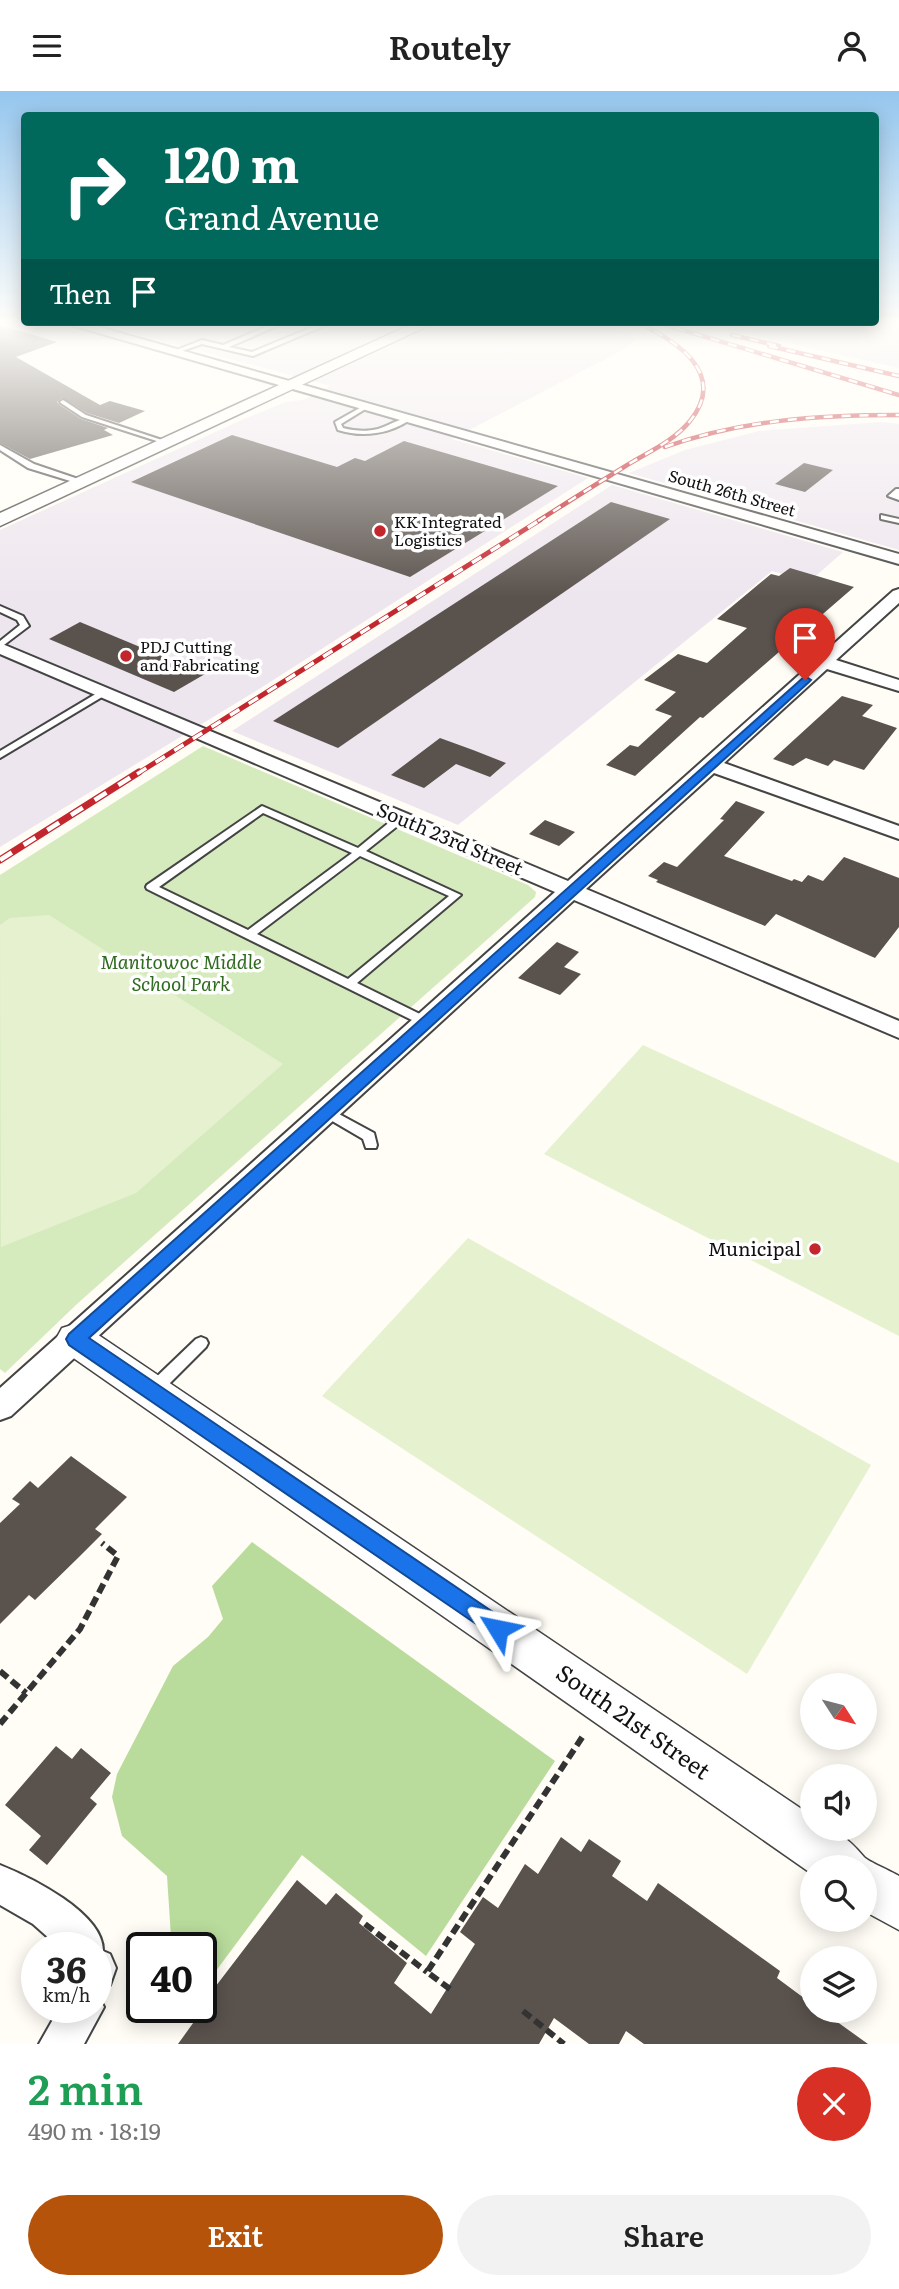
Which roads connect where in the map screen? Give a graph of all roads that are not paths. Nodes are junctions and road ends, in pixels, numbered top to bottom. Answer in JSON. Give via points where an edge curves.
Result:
{"nodes":[{"id":1,"x":81,"y":414,"type":"edge"},
{"id":2,"x":231,"y":414,"type":"edge"},
{"id":3,"x":349,"y":414,"type":"edge"},
{"id":4,"x":391,"y":414,"type":"edge"},
{"id":5,"x":408,"y":419,"type":"junction"},
{"id":6,"x":168,"y":443,"type":"junction"},
{"id":7,"x":0,"y":447,"type":"edge"},
{"id":8,"x":4,"y":453,"type":"edge"},
{"id":9,"x":83,"y":482,"type":"junction"},
{"id":10,"x":899,"y":491,"type":"edge"},
{"id":11,"x":899,"y":498,"type":"edge"},
{"id":12,"x":884,"y":517,"type":"dead end"},
{"id":13,"x":0,"y":520,"type":"edge"},
{"id":14,"x":899,"y":521,"type":"edge"},
{"id":15,"x":899,"y":559,"type":"edge"},
{"id":16,"x":899,"y":594,"type":"edge"},
{"id":17,"x":0,"y":609,"type":"edge"},
{"id":18,"x":0,"y":647,"type":"edge"},
{"id":19,"x":824,"y":662,"type":"junction"},
{"id":20,"x":899,"y":686,"type":"edge"},
{"id":21,"x":104,"y":692,"type":"junction"},
{"id":22,"x":0,"y":755,"type":"edge"},
{"id":23,"x":711,"y":765,"type":"junction"},
{"id":24,"x":401,"y":818,"type":"junction"},
{"id":25,"x":899,"y":833,"type":"edge"},
{"id":26,"x":359,"y":852,"type":"junction"},
{"id":27,"x":571,"y":891,"type":"junction"},
{"id":28,"x":249,"y":935,"type":"junction"},
{"id":29,"x":349,"y":984,"type":"junction"},
{"id":30,"x":426,"y":1022,"type":"junction"},
{"id":31,"x":899,"y":1030,"type":"edge"},
{"id":32,"x":326,"y":1112,"type":"junction"},
{"id":33,"x":371,"y":1145,"type":"dead end"},
{"id":34,"x":75,"y":1339,"type":"junction"},
{"id":35,"x":201,"y":1343,"type":"dead end"},
{"id":36,"x":153,"y":1390,"type":"junction"},
{"id":37,"x":0,"y":1408,"type":"edge"},
{"id":38,"x":827,"y":1855,"type":"edge"},
{"id":39,"x":0,"y":1884,"type":"edge"},
{"id":40,"x":877,"y":1891,"type":"edge"},
{"id":41,"x":899,"y":1905,"type":"edge"},
{"id":42,"x":73,"y":1932,"type":"edge"},
{"id":43,"x":74,"y":2023,"type":"edge"},
{"id":44,"x":60,"y":2044,"type":"edge"}],
"edges":[{"from":1,"to":6,"type":"lane"},
{"from":2,"to":6,"type":"street"},
{"from":3,"to":5,"type":"lane","via":[[337,423],[340,429],[360,433]]},
{"from":4,"to":5,"type":"street","name":"South 26th Street"},
{"from":5,"to":15,"type":"street","name":"South 26th Street"},
{"from":6,"to":9,"type":"street"},
{"from":7,"to":8,"type":"lane"},
{"from":8,"to":9,"type":"lane"},
{"from":9,"to":13,"type":"street"},
{"from":10,"to":11,"type":"lane","via":[[892,496]]},
{"from":12,"to":14,"type":"lane"},
{"from":16,"to":19,"type":"street"},
{"from":17,"to":18,"type":"lane","via":[[20,618],[25,626]]},
{"from":18,"to":21,"type":"street","name":"South 23rd Street"},
{"from":19,"to":20,"type":"street"},
{"from":19,"to":23,"type":"street"},
{"from":21,"to":22,"type":"lane"},
{"from":21,"to":24,"type":"street","name":"South 23rd Street"},
{"from":23,"to":25,"type":"street"},
{"from":23,"to":27,"type":"street"},
{"from":24,"to":26,"type":"lane"},
{"from":24,"to":27,"type":"street","name":"South 23rd Street"},
{"from":26,"to":28,"type":"lane"},
{"from":26,"to":28,"type":"lane","via":[[262,809],[151,887]]},
{"from":26,"to":29,"type":"lane","via":[[456,895]]},
{"from":27,"to":30,"type":"street"},
{"from":27,"to":31,"type":"street","name":"South 23rd Street"},
{"from":28,"to":29,"type":"lane"},
{"from":29,"to":30,"type":"lane"},
{"from":30,"to":32,"type":"street"},
{"from":32,"to":33,"type":"lane","via":[[369,1136]]},
{"from":32,"to":34,"type":"street"},
{"from":34,"to":36,"type":"street","name":"South 21st Street"},
{"from":34,"to":37,"type":"street"},
{"from":35,"to":36,"type":"lane"},
{"from":36,"to":38,"type":"street","name":"South 21st Street"},
{"from":39,"to":42,"type":"street","via":[[34,1901]]},
{"from":40,"to":41,"type":"street"},
{"from":43,"to":44,"type":"street"}]}
